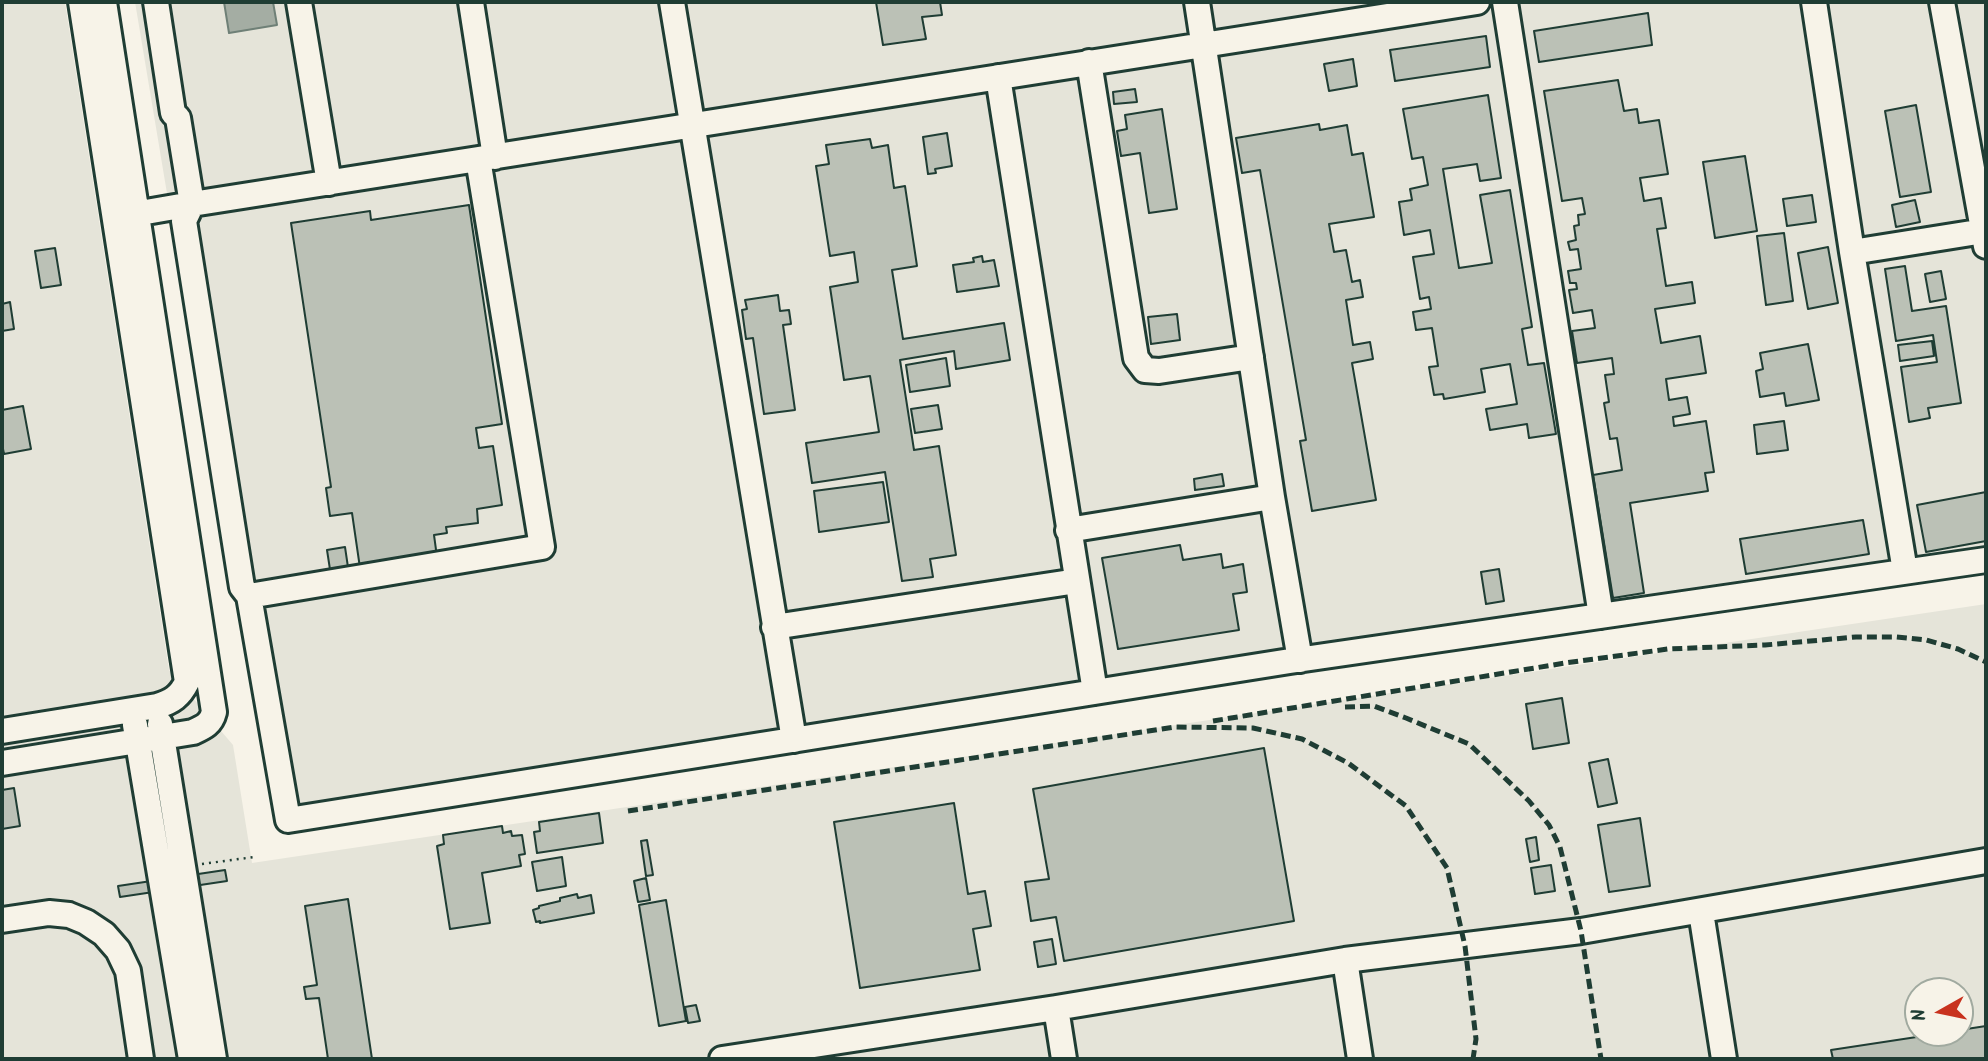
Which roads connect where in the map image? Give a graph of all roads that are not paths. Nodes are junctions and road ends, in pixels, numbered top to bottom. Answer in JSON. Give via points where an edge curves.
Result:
{"nodes":[{"id":1,"x":81,"y":2,"type":"edge"},
{"id":2,"x":104,"y":2,"type":"edge"},
{"id":3,"x":156,"y":2,"type":"edge"},
{"id":4,"x":299,"y":2,"type":"edge"},
{"id":5,"x":471,"y":2,"type":"edge"},
{"id":6,"x":672,"y":2,"type":"edge"},
{"id":7,"x":1197,"y":2,"type":"edge"},
{"id":8,"x":1477,"y":2,"type":"edge"},
{"id":9,"x":1506,"y":2,"type":"edge"},
{"id":10,"x":1814,"y":2,"type":"edge"},
{"id":11,"x":1942,"y":2,"type":"edge"},
{"id":12,"x":1203,"y":44,"type":"junction"},
{"id":13,"x":1089,"y":62,"type":"junction"},
{"id":14,"x":998,"y":77,"type":"junction"},
{"id":15,"x":693,"y":125,"type":"junction"},
{"id":16,"x":487,"y":158,"type":"junction"},
{"id":17,"x":329,"y":183,"type":"junction"},
{"id":18,"x":192,"y":204,"type":"junction"},
{"id":19,"x":126,"y":215,"type":"junction"},
{"id":20,"x":1985,"y":238,"type":"edge"},
{"id":21,"x":1852,"y":252,"type":"junction"},
{"id":22,"x":1251,"y":357,"type":"junction"},
{"id":23,"x":1272,"y":497,"type":"junction"},
{"id":24,"x":1068,"y":530,"type":"junction"},
{"id":25,"x":1986,"y":560,"type":"edge"},
{"id":26,"x":1905,"y":571,"type":"junction"},
{"id":27,"x":1077,"y":581,"type":"junction"},
{"id":28,"x":249,"y":596,"type":"junction"},
{"id":29,"x":1601,"y":616,"type":"junction"},
{"id":30,"x":774,"y":627,"type":"junction"},
{"id":31,"x":1300,"y":660,"type":"junction"},
{"id":32,"x":1095,"y":692,"type":"junction"},
{"id":33,"x":157,"y":706,"type":"junction"},
{"id":34,"x":132,"y":710,"type":"junction"},
{"id":35,"x":2,"y":730,"type":"edge"},
{"id":36,"x":162,"y":738,"type":"junction"},
{"id":37,"x":794,"y":740,"type":"junction"},
{"id":38,"x":138,"y":742,"type":"junction"},
{"id":39,"x":2,"y":763,"type":"edge"},
{"id":40,"x":1986,"y":862,"type":"edge"},
{"id":41,"x":1701,"y":912,"type":"junction"},
{"id":42,"x":2,"y":920,"type":"edge"},
{"id":43,"x":1345,"y":960,"type":"junction"},
{"id":44,"x":1055,"y":1008,"type":"junction"},
{"id":45,"x":833,"y":1051,"type":"edge"},
{"id":46,"x":141,"y":1059,"type":"edge"},
{"id":47,"x":191,"y":1059,"type":"edge"},
{"id":48,"x":214,"y":1059,"type":"edge"},
{"id":49,"x":726,"y":1059,"type":"edge"},
{"id":50,"x":1064,"y":1059,"type":"edge"},
{"id":51,"x":1360,"y":1059,"type":"edge"},
{"id":52,"x":1724,"y":1059,"type":"edge"}],
"edges":[{"from":1,"to":19,"type":"street"},
{"from":2,"to":19,"type":"street"},
{"from":3,"to":18,"type":"street"},
{"from":4,"to":17,"type":"street"},
{"from":5,"to":16,"type":"street"},
{"from":6,"to":15,"type":"street"},
{"from":7,"to":12,"type":"street"},
{"from":8,"to":12,"type":"street"},
{"from":9,"to":29,"type":"street"},
{"from":10,"to":21,"type":"street"},
{"from":11,"to":20,"type":"street"},
{"from":12,"to":13,"type":"street"},
{"from":12,"to":22,"type":"street"},
{"from":13,"to":14,"type":"street"},
{"from":13,"to":22,"type":"street","via":[[1136,358],[1145,370],[1160,371]]},
{"from":14,"to":15,"type":"street"},
{"from":14,"to":24,"type":"street"},
{"from":15,"to":16,"type":"street"},
{"from":15,"to":30,"type":"street"},
{"from":16,"to":17,"type":"street"},
{"from":16,"to":28,"type":"street","via":[[542,547]]},
{"from":17,"to":18,"type":"street"},
{"from":18,"to":19,"type":"street"},
{"from":18,"to":28,"type":"street","via":[[184,221],[242,587]]},
{"from":19,"to":33,"type":"street","via":[[187,674],[182,692]]},
{"from":19,"to":36,"type":"street","via":[[215,712],[204,727]]},
{"from":20,"to":21,"type":"street"},
{"from":21,"to":26,"type":"street"},
{"from":22,"to":23,"type":"street"},
{"from":23,"to":24,"type":"street"},
{"from":23,"to":31,"type":"street"},
{"from":24,"to":27,"type":"street"},
{"from":25,"to":26,"type":"street"},
{"from":26,"to":29,"type":"street"},
{"from":27,"to":30,"type":"street"},
{"from":27,"to":32,"type":"street"},
{"from":28,"to":37,"type":"street","via":[[288,820]]},
{"from":29,"to":31,"type":"street"},
{"from":30,"to":37,"type":"street"},
{"from":31,"to":32,"type":"street"},
{"from":32,"to":37,"type":"street"},
{"from":33,"to":34,"type":"street"},
{"from":33,"to":36,"type":"street"},
{"from":34,"to":35,"type":"street"},
{"from":34,"to":38,"type":"street"},
{"from":36,"to":38,"type":"street"},
{"from":36,"to":48,"type":"street"},
{"from":38,"to":39,"type":"street"},
{"from":38,"to":47,"type":"street"},
{"from":40,"to":41,"type":"street"},
{"from":41,"to":43,"type":"street"},
{"from":41,"to":52,"type":"street"},
{"from":42,"to":46,"type":"street","via":[[49,912],[69,915],[104,934],[128,971]]},
{"from":43,"to":44,"type":"street"},
{"from":43,"to":51,"type":"street"},
{"from":44,"to":45,"type":"street"},
{"from":44,"to":50,"type":"street"},
{"from":45,"to":49,"type":"street"}]}
